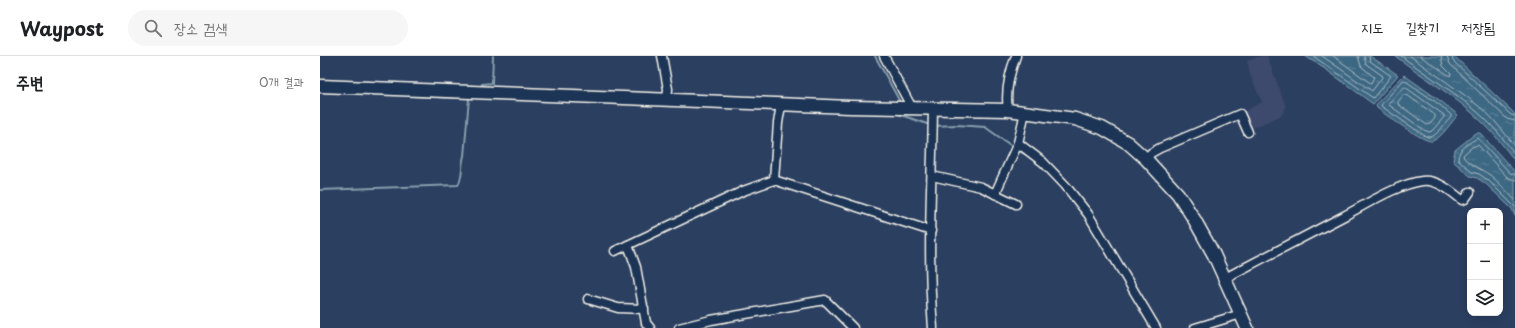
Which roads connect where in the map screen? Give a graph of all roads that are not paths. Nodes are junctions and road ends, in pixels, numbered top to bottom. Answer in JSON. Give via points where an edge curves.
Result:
{"nodes":[{"id":1,"x":662,"y":56,"type":"edge"},
{"id":2,"x":884,"y":56,"type":"edge"},
{"id":3,"x":1016,"y":56,"type":"edge"},
{"id":4,"x":320,"y":86,"type":"edge"},
{"id":5,"x":667,"y":100,"type":"junction"},
{"id":6,"x":781,"y":105,"type":"junction"},
{"id":7,"x":912,"y":108,"type":"junction"},
{"id":8,"x":932,"y":108,"type":"junction"},
{"id":9,"x":1008,"y":110,"type":"junction"},
{"id":10,"x":1031,"y":113,"type":"junction"},
{"id":11,"x":1248,"y":132,"type":"dead end"},
{"id":12,"x":1018,"y":143,"type":"junction"},
{"id":13,"x":1146,"y":159,"type":"junction"},
{"id":14,"x":932,"y":176,"type":"junction"},
{"id":15,"x":774,"y":180,"type":"junction"},
{"id":16,"x":1470,"y":192,"type":"dead end"},
{"id":17,"x":995,"y":194,"type":"junction"},
{"id":18,"x":1016,"y":204,"type":"dead end"},
{"id":19,"x":931,"y":231,"type":"junction"},
{"id":20,"x":628,"y":245,"type":"junction"},
{"id":21,"x":615,"y":251,"type":"dead end"},
{"id":22,"x":1225,"y":278,"type":"junction"},
{"id":23,"x":588,"y":299,"type":"dead end"},
{"id":24,"x":644,"y":309,"type":"junction"},
{"id":25,"x":1241,"y":314,"type":"junction"},
{"id":26,"x":650,"y":328,"type":"edge"},
{"id":27,"x":679,"y":328,"type":"edge"},
{"id":28,"x":853,"y":328,"type":"edge"},
{"id":29,"x":933,"y":328,"type":"edge"},
{"id":30,"x":1156,"y":328,"type":"edge"},
{"id":31,"x":1195,"y":328,"type":"edge"},
{"id":32,"x":1247,"y":328,"type":"edge"}],
"edges":[{"from":1,"to":5,"type":"street","via":[[668,89]]},
{"from":2,"to":7,"type":"street"},
{"from":3,"to":9,"type":"street","via":[[1008,79]]},
{"from":4,"to":5,"type":"street"},
{"from":5,"to":6,"type":"street"},
{"from":6,"to":7,"type":"street"},
{"from":6,"to":15,"type":"street"},
{"from":7,"to":8,"type":"street"},
{"from":8,"to":9,"type":"street"},
{"from":8,"to":14,"type":"street"},
{"from":9,"to":10,"type":"street"},
{"from":10,"to":12,"type":"street"},
{"from":10,"to":13,"type":"street","via":[[1075,119],[1102,128],[1128,143]]},
{"from":11,"to":13,"type":"street","via":[[1240,114],[1151,152]]},
{"from":12,"to":17,"type":"street"},
{"from":12,"to":30,"type":"street","via":[[1043,162],[1088,214]]},
{"from":13,"to":22,"type":"street","via":[[1178,194]]},
{"from":14,"to":17,"type":"street","via":[[981,187]]},
{"from":14,"to":19,"type":"street"},
{"from":15,"to":19,"type":"street"},
{"from":15,"to":20,"type":"street","via":[[743,191]]},
{"from":16,"to":22,"type":"street","via":[[1462,200],[1438,184],[1423,181],[1406,186],[1367,203]]},
{"from":17,"to":18,"type":"street"},
{"from":19,"to":29,"type":"street"},
{"from":20,"to":21,"type":"street"},
{"from":20,"to":24,"type":"street"},
{"from":22,"to":25,"type":"street"},
{"from":23,"to":24,"type":"street","via":[[618,308]]},
{"from":24,"to":26,"type":"street","via":[[646,323]]},
{"from":25,"to":31,"type":"street"},
{"from":25,"to":32,"type":"street"},
{"from":27,"to":28,"type":"street","via":[[825,300]]}]}
